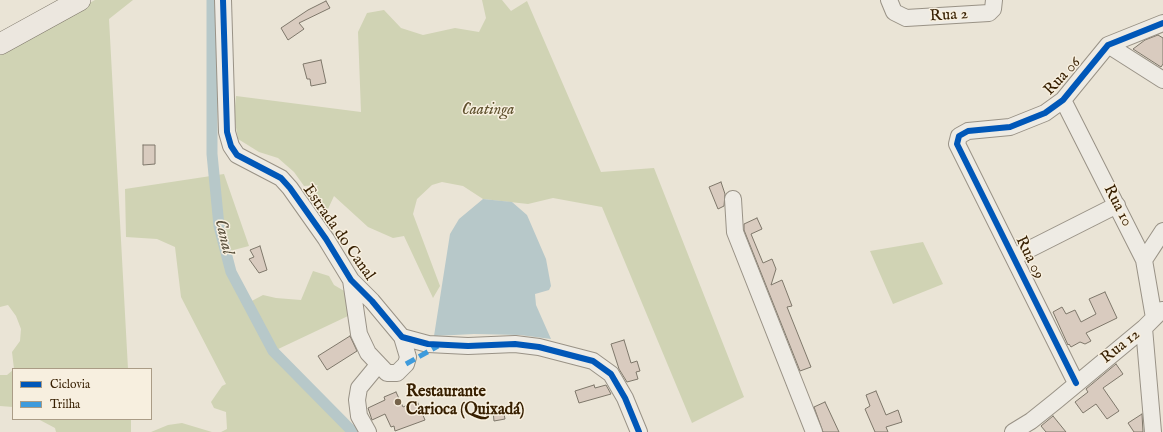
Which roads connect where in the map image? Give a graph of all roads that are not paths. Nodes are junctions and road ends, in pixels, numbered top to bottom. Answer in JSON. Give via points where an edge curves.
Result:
{"nodes":[{"id":1,"x":80,"y":0,"type":"edge"},
{"id":2,"x":223,"y":0,"type":"edge"},
{"id":3,"x":889,"y":0,"type":"edge"},
{"id":4,"x":993,"y":6,"type":"edge"},
{"id":5,"x":1163,"y":23,"type":"edge"},
{"id":6,"x":0,"y":44,"type":"edge"},
{"id":7,"x":1108,"y":45,"type":"junction"},
{"id":8,"x":1163,"y":80,"type":"edge"},
{"id":9,"x":1063,"y":100,"type":"junction"},
{"id":10,"x":957,"y":144,"type":"joint"},
{"id":11,"x":733,"y":199,"type":"dead end"},
{"id":12,"x":1118,"y":205,"type":"junction"},
{"id":13,"x":1163,"y":231,"type":"edge"},
{"id":14,"x":1014,"y":257,"type":"junction"},
{"id":15,"x":1144,"y":260,"type":"junction"},
{"id":16,"x":351,"y":280,"type":"junction"},
{"id":17,"x":1154,"y":318,"type":"edge"},
{"id":18,"x":402,"y":337,"type":"junction"},
{"id":19,"x":378,"y":365,"type":"junction"},
{"id":20,"x":1076,"y":383,"type":"junction"},
{"id":21,"x":368,"y":432,"type":"edge"},
{"id":22,"x":639,"y":432,"type":"edge"},
{"id":23,"x":814,"y":432,"type":"edge"},
{"id":24,"x":1013,"y":432,"type":"edge"},
{"id":25,"x":1153,"y":432,"type":"edge"}],
"edges":[{"from":1,"to":6,"type":"main road"},
{"from":2,"to":16,"type":"street","name":"Estrada do Canal","via":[[227,132],[231,146],[237,155],[274,173],[290,188]]},
{"from":3,"to":4,"type":"street","name":"Rua 2","via":[[894,12],[906,18]]},
{"from":5,"to":7,"type":"street","name":"Rua 06"},
{"from":7,"to":8,"type":"street"},
{"from":7,"to":9,"type":"street","name":"Rua 06"},
{"from":9,"to":10,"type":"street","name":"Rua 06","via":[[1045,112],[1010,127],[963,132]]},
{"from":9,"to":12,"type":"street","name":"Rua 10"},
{"from":10,"to":14,"type":"street","name":"Rua 09"},
{"from":11,"to":23,"type":"street","via":[[735,232]]},
{"from":12,"to":14,"type":"street"},
{"from":12,"to":15,"type":"street","name":"Rua 10"},
{"from":13,"to":15,"type":"street"},
{"from":14,"to":20,"type":"street","name":"Rua 09"},
{"from":15,"to":17,"type":"street","name":"Rua 10"},
{"from":16,"to":18,"type":"street","name":"Estrada do Canal"},
{"from":16,"to":19,"type":"street","via":[[359,334]]},
{"from":17,"to":20,"type":"street","name":"Rua 12"},
{"from":17,"to":25,"type":"street","name":"Rua 10"},
{"from":18,"to":19,"type":"street","via":[[408,357],[403,369],[392,374]]},
{"from":18,"to":22,"type":"street","via":[[428,344],[515,344],[539,347],[593,361],[611,374],[625,398]]},
{"from":19,"to":21,"type":"street","via":[[359,388],[356,400],[359,416]]},
{"from":20,"to":24,"type":"street","name":"Rua 12","via":[[1031,421]]}]}
